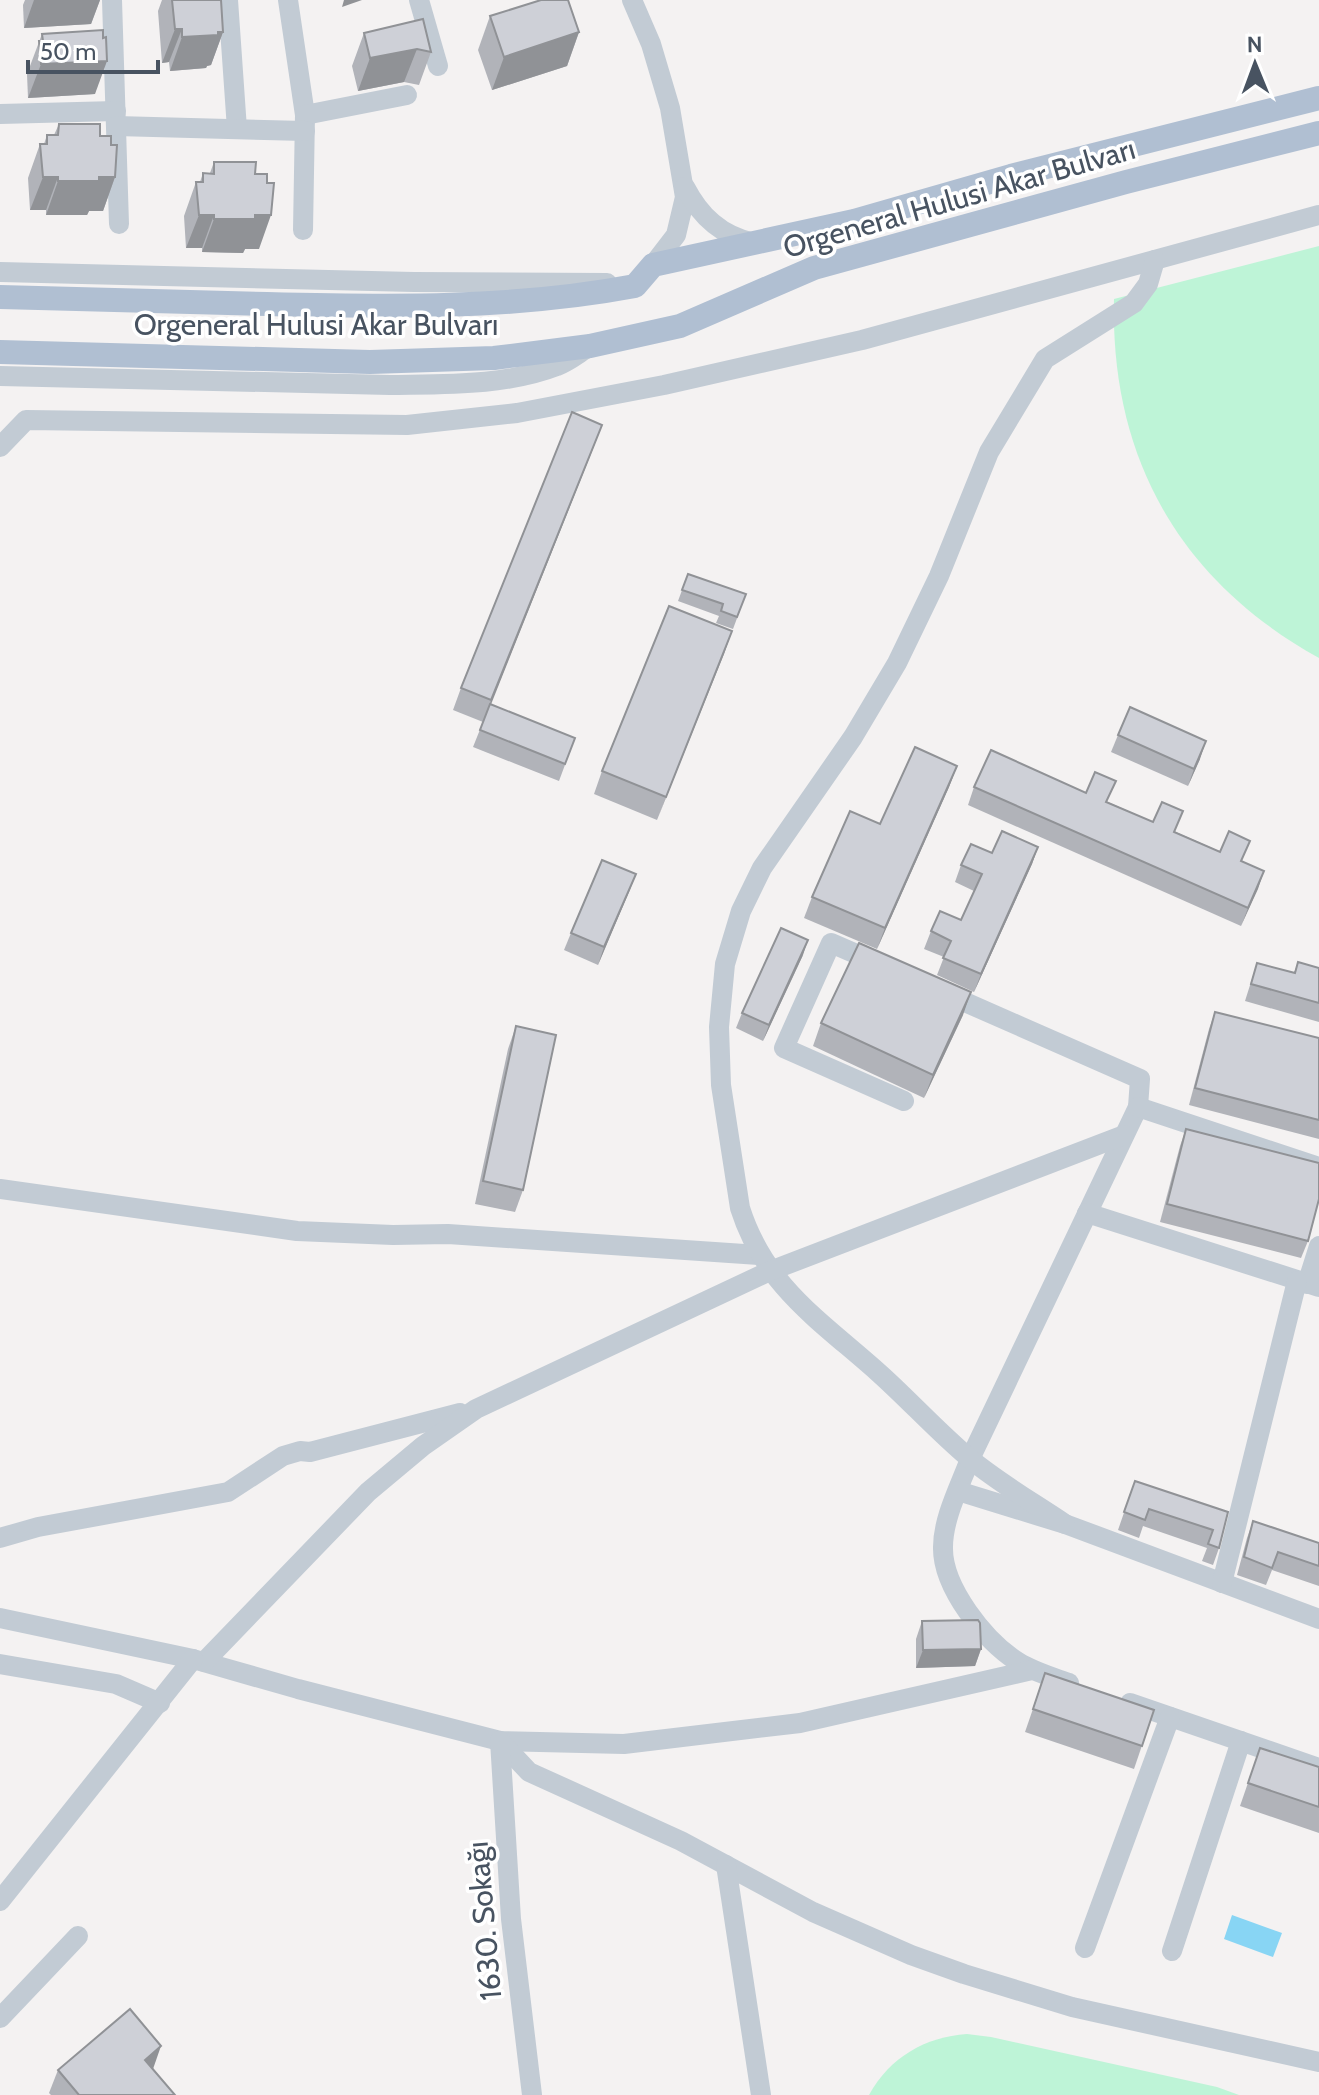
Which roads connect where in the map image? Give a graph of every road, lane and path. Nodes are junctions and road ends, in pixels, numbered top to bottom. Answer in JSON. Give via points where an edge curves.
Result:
{"nodes":[{"id":1,"x":112,"y":0,"type":"edge"},
{"id":2,"x":228,"y":0,"type":"edge"},
{"id":3,"x":288,"y":0,"type":"edge"},
{"id":4,"x":419,"y":0,"type":"edge"},
{"id":5,"x":632,"y":0,"type":"edge"},
{"id":6,"x":438,"y":66,"type":"dead end"},
{"id":7,"x":407,"y":95,"type":"dead end"},
{"id":8,"x":1319,"y":98,"type":"edge"},
{"id":9,"x":0,"y":114,"type":"edge"},
{"id":10,"x":116,"y":119,"type":"junction"},
{"id":11,"x":305,"y":123,"type":"junction"},
{"id":12,"x":237,"y":129,"type":"junction"},
{"id":13,"x":1319,"y":133,"type":"edge"},
{"id":14,"x":684,"y":184,"type":"junction"},
{"id":15,"x":1319,"y":215,"type":"edge"},
{"id":16,"x":119,"y":224,"type":"dead end"},
{"id":17,"x":303,"y":230,"type":"dead end"},
{"id":18,"x":759,"y":244,"type":"junction"},
{"id":19,"x":1155,"y":260,"type":"junction"},
{"id":20,"x":653,"y":265,"type":"junction"},
{"id":21,"x":0,"y":272,"type":"edge"},
{"id":22,"x":635,"y":286,"type":"junction"},
{"id":23,"x":0,"y":297,"type":"edge"},
{"id":24,"x":590,"y":346,"type":"junction"},
{"id":25,"x":0,"y":352,"type":"edge"},
{"id":26,"x":0,"y":376,"type":"edge"},
{"id":27,"x":0,"y":447,"type":"edge"},
{"id":28,"x":901,"y":974,"type":"edge"},
{"id":29,"x":929,"y":987,"type":"edge"},
{"id":30,"x":904,"y":1101,"type":"dead end"},
{"id":31,"x":1138,"y":1107,"type":"junction"},
{"id":32,"x":1124,"y":1135,"type":"junction"},
{"id":33,"x":1319,"y":1167,"type":"edge"},
{"id":34,"x":0,"y":1189,"type":"edge"},
{"id":35,"x":1087,"y":1213,"type":"junction"},
{"id":36,"x":1319,"y":1246,"type":"edge"},
{"id":37,"x":765,"y":1263,"type":"junction"},
{"id":38,"x":1308,"y":1284,"type":"edge"},
{"id":39,"x":476,"y":1409,"type":"junction"},
{"id":40,"x":970,"y":1459,"type":"junction"},
{"id":41,"x":958,"y":1491,"type":"junction"},
{"id":42,"x":1065,"y":1524,"type":"junction"},
{"id":43,"x":0,"y":1538,"type":"edge"},
{"id":44,"x":1222,"y":1583,"type":"junction"},
{"id":45,"x":0,"y":1618,"type":"edge"},
{"id":46,"x":1319,"y":1619,"type":"edge"},
{"id":47,"x":198,"y":1661,"type":"junction"},
{"id":48,"x":0,"y":1664,"type":"edge"},
{"id":49,"x":1032,"y":1670,"type":"junction"},
{"id":50,"x":1087,"y":1689,"type":"edge"},
{"id":51,"x":1115,"y":1698,"type":"edge"},
{"id":52,"x":160,"y":1703,"type":"junction"},
{"id":53,"x":1170,"y":1717,"type":"junction"},
{"id":54,"x":500,"y":1741,"type":"junction"},
{"id":55,"x":1241,"y":1741,"type":"junction"},
{"id":56,"x":1319,"y":1768,"type":"edge"},
{"id":57,"x":726,"y":1865,"type":"junction"},
{"id":58,"x":0,"y":1901,"type":"edge"},
{"id":59,"x":78,"y":1936,"type":"dead end"},
{"id":60,"x":1085,"y":1948,"type":"dead end"},
{"id":61,"x":1172,"y":1951,"type":"dead end"},
{"id":62,"x":0,"y":2018,"type":"edge"},
{"id":63,"x":1319,"y":2062,"type":"edge"},
{"id":64,"x":532,"y":2095,"type":"edge"},
{"id":65,"x":761,"y":2095,"type":"edge"}],
"edges":[{"from":1,"to":10,"type":"street"},
{"from":2,"to":12,"type":"street"},
{"from":3,"to":11,"type":"street"},
{"from":4,"to":6,"type":"street"},
{"from":5,"to":14,"type":"street","via":[[667,96]]},
{"from":7,"to":11,"type":"street"},
{"from":8,"to":18,"type":"main road","name":"Orgeneral Hulusi Akar Bulvarı"},
{"from":9,"to":10,"type":"street"},
{"from":10,"to":12,"type":"street"},
{"from":10,"to":16,"type":"street"},
{"from":11,"to":12,"type":"street"},
{"from":11,"to":17,"type":"street"},
{"from":13,"to":24,"type":"main road","name":"Orgeneral Hulusi Akar Bulvarı","via":[[814,268],[680,326]]},
{"from":14,"to":18,"type":"street","via":[[717,228]]},
{"from":14,"to":20,"type":"street","via":[[681,223]]},
{"from":15,"to":19,"type":"street"},
{"from":18,"to":20,"type":"main road","name":"Orgeneral Hulusi Akar Bulvarı"},
{"from":19,"to":27,"type":"street","via":[[834,347],[495,417],[407,425],[26,420]]},
{"from":19,"to":37,"type":"street","via":[[1148,284],[1134,303],[1045,359],[989,452],[897,663],[853,737],[774,848],[741,911],[722,979],[719,1056],[740,1208]]},
{"from":20,"to":22,"type":"main road"},
{"from":21,"to":22,"type":"street"},
{"from":22,"to":23,"type":"main road","name":"Orgeneral Hulusi Akar Bulvarı","via":[[482,304]]},
{"from":24,"to":25,"type":"main road","name":"Orgeneral Hulusi Akar Bulvarı","via":[[494,358],[370,362]]},
{"from":24,"to":26,"type":"street","via":[[559,366],[533,373],[443,384]]},
{"from":28,"to":30,"type":"street","via":[[831,943],[784,1048]]},
{"from":29,"to":31,"type":"street","via":[[1140,1079]]},
{"from":31,"to":32,"type":"street"},
{"from":31,"to":33,"type":"street"},
{"from":32,"to":35,"type":"street"},
{"from":32,"to":37,"type":"street"},
{"from":34,"to":37,"type":"street","via":[[297,1231],[448,1234]]},
{"from":35,"to":38,"type":"street"},
{"from":35,"to":40,"type":"street"},
{"from":36,"to":38,"type":"street"},
{"from":37,"to":39,"type":"street"},
{"from":37,"to":40,"type":"street","via":[[789,1295]]},
{"from":38,"to":44,"type":"street"},
{"from":39,"to":43,"type":"street","via":[[290,1453],[228,1492]]},
{"from":39,"to":47,"type":"street","via":[[368,1492]]},
{"from":40,"to":41,"type":"street"},
{"from":40,"to":42,"type":"street"},
{"from":41,"to":42,"type":"street"},
{"from":41,"to":49,"type":"street","via":[[944,1532],[946,1573],[987,1635]]},
{"from":42,"to":44,"type":"street"},
{"from":44,"to":46,"type":"street"},
{"from":45,"to":47,"type":"street"},
{"from":47,"to":52,"type":"street"},
{"from":47,"to":54,"type":"street"},
{"from":48,"to":52,"type":"street","via":[[116,1684]]},
{"from":49,"to":50,"type":"street"},
{"from":49,"to":54,"type":"street","via":[[800,1723],[624,1744]]},
{"from":51,"to":53,"type":"street"},
{"from":52,"to":58,"type":"street"},
{"from":53,"to":55,"type":"street"},
{"from":53,"to":60,"type":"street"},
{"from":54,"to":57,"type":"street","via":[[529,1772]]},
{"from":54,"to":64,"type":"street","name":"1630. Sokağı","via":[[511,1919]]},
{"from":55,"to":56,"type":"street"},
{"from":55,"to":61,"type":"street"},
{"from":57,"to":63,"type":"street","via":[[862,1934],[964,1974],[1072,2007]]},
{"from":57,"to":65,"type":"street"},
{"from":59,"to":62,"type":"street"}]}
